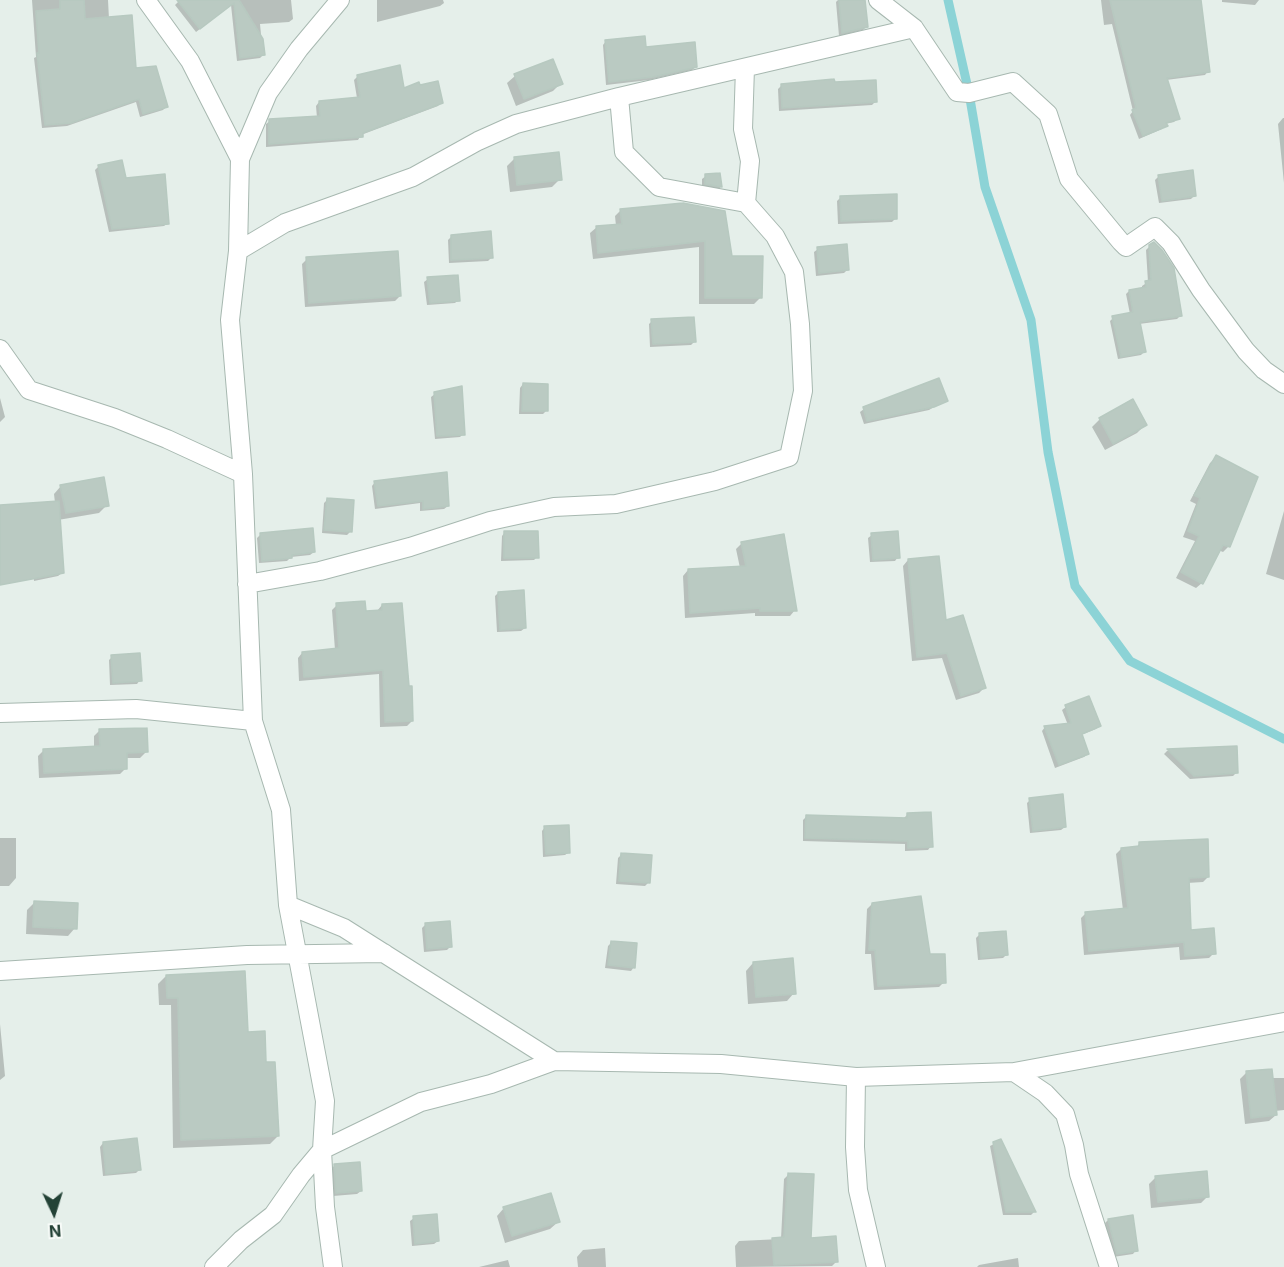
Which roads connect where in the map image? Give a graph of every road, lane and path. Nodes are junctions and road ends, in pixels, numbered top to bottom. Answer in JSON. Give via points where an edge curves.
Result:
{"nodes":[{"id":1,"x":146,"y":0,"type":"edge"},
{"id":2,"x":340,"y":0,"type":"edge"},
{"id":3,"x":878,"y":0,"type":"edge"},
{"id":4,"x":914,"y":28,"type":"junction"},
{"id":5,"x":745,"y":68,"type":"junction"},
{"id":6,"x":619,"y":97,"type":"junction"},
{"id":7,"x":240,"y":159,"type":"junction"},
{"id":8,"x":746,"y":203,"type":"junction"},
{"id":9,"x":238,"y":251,"type":"junction"},
{"id":10,"x":0,"y":349,"type":"edge"},
{"id":11,"x":1284,"y":384,"type":"edge"},
{"id":12,"x":243,"y":474,"type":"junction"},
{"id":13,"x":248,"y":584,"type":"junction"},
{"id":14,"x":0,"y":713,"type":"edge"},
{"id":15,"x":253,"y":721,"type":"junction"},
{"id":16,"x":288,"y":906,"type":"junction"},
{"id":17,"x":384,"y":953,"type":"junction"},
{"id":18,"x":297,"y":955,"type":"junction"},
{"id":19,"x":0,"y":971,"type":"edge"},
{"id":20,"x":1284,"y":1022,"type":"edge"},
{"id":21,"x":554,"y":1061,"type":"junction"},
{"id":22,"x":1014,"y":1072,"type":"junction"},
{"id":23,"x":856,"y":1077,"type":"junction"},
{"id":24,"x":322,"y":1150,"type":"junction"},
{"id":25,"x":214,"y":1267,"type":"edge"},
{"id":26,"x":333,"y":1267,"type":"edge"},
{"id":27,"x":876,"y":1267,"type":"edge"},
{"id":28,"x":1109,"y":1267,"type":"edge"}],
"edges":[{"from":1,"to":7,"type":"street","via":[[190,61]]},
{"from":2,"to":7,"type":"street","via":[[298,49],[268,93]]},
{"from":3,"to":4,"type":"street"},
{"from":4,"to":5,"type":"street"},
{"from":4,"to":11,"type":"street","via":[[957,92],[969,93],[1013,82],[1048,114],[1069,179],[1121,242],[1126,247],[1155,227],[1171,243],[1246,351]]},
{"from":5,"to":6,"type":"street"},
{"from":5,"to":8,"type":"street","via":[[743,129],[750,161]]},
{"from":6,"to":8,"type":"street","via":[[624,152],[659,187]]},
{"from":6,"to":9,"type":"street","via":[[516,124],[413,177],[285,223]]},
{"from":7,"to":9,"type":"street"},
{"from":8,"to":13,"type":"street","via":[[775,236],[794,272],[803,391],[789,457],[715,481],[616,504],[554,507],[331,568]]},
{"from":9,"to":12,"type":"street","via":[[230,320]]},
{"from":10,"to":12,"type":"street","via":[[29,390],[115,418]]},
{"from":12,"to":13,"type":"street"},
{"from":13,"to":15,"type":"street"},
{"from":14,"to":15,"type":"street","via":[[136,709]]},
{"from":15,"to":16,"type":"street","via":[[281,810]]},
{"from":16,"to":17,"type":"street","via":[[344,928]]},
{"from":16,"to":18,"type":"street"},
{"from":17,"to":18,"type":"street"},
{"from":17,"to":21,"type":"street"},
{"from":18,"to":19,"type":"street"},
{"from":18,"to":24,"type":"street","via":[[325,1101]]},
{"from":20,"to":22,"type":"street"},
{"from":21,"to":23,"type":"street","via":[[721,1064]]},
{"from":21,"to":24,"type":"street","via":[[491,1084],[421,1102]]},
{"from":22,"to":23,"type":"street"},
{"from":22,"to":28,"type":"street","via":[[1045,1093],[1065,1114],[1079,1174]]},
{"from":23,"to":27,"type":"street","via":[[858,1190]]},
{"from":24,"to":25,"type":"street","via":[[273,1215]]},
{"from":24,"to":26,"type":"street"}]}
